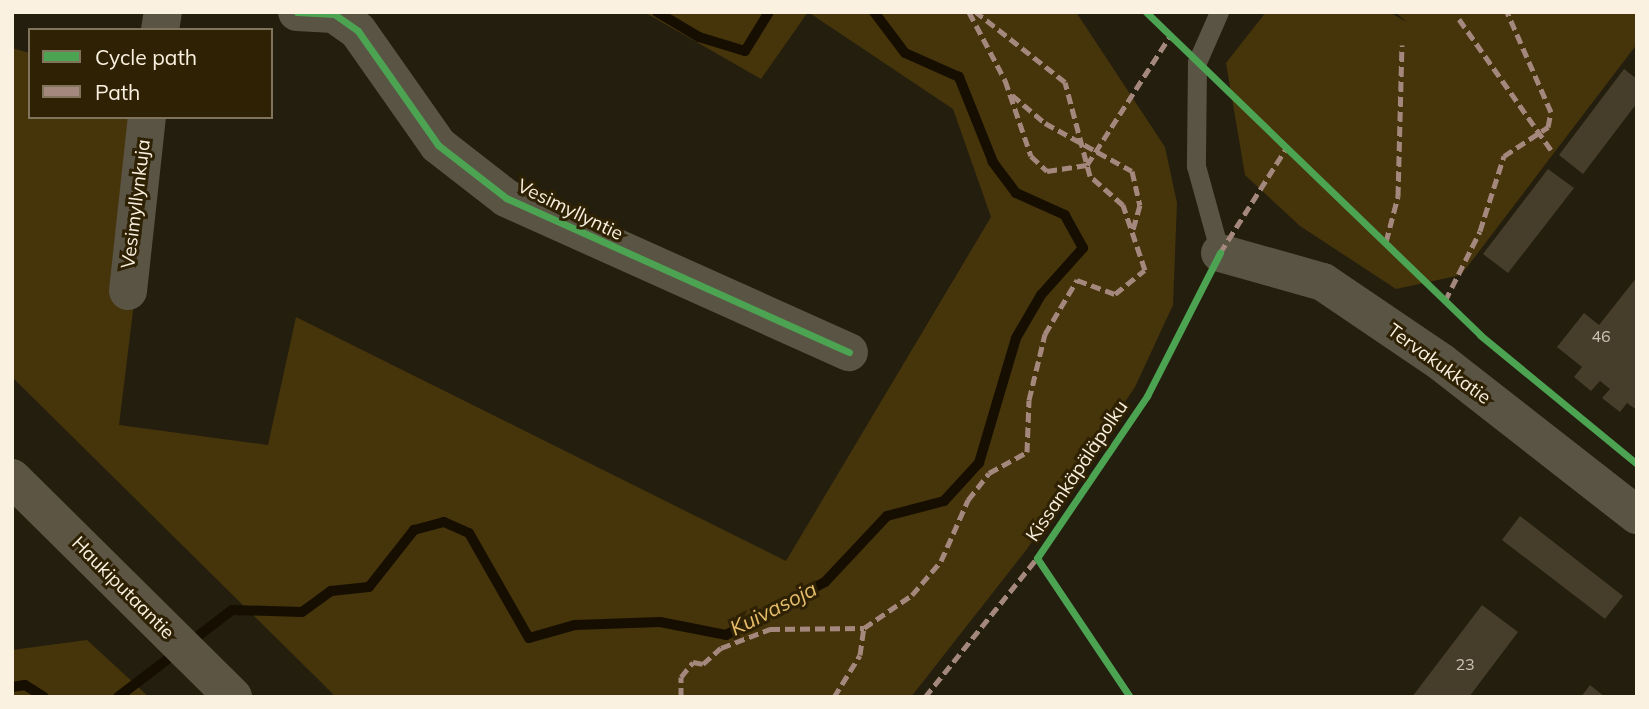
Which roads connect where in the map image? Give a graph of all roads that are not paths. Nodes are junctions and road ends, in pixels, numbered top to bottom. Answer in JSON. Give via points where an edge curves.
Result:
{"nodes":[{"id":1,"x":297,"y":12,"type":"edge"},
{"id":2,"x":1219,"y":12,"type":"edge"},
{"id":3,"x":147,"y":119,"type":"edge"},
{"id":4,"x":1220,"y":253,"type":"joint"},
{"id":5,"x":128,"y":291,"type":"dead end"},
{"id":6,"x":849,"y":352,"type":"dead end"},
{"id":7,"x":12,"y":478,"type":"edge"},
{"id":8,"x":1637,"y":515,"type":"edge"},
{"id":9,"x":233,"y":697,"type":"edge"}],
"edges":[{"from":1,"to":6,"type":"street","name":"Vesimyllyntie","via":[[334,14],[358,31],[438,145],[506,198]]},
{"from":2,"to":4,"type":"lane","via":[[1197,62],[1196,166]]},
{"from":3,"to":5,"type":"street","name":"Vesimyllynkuja"},
{"from":4,"to":8,"type":"street","name":"Tervakukkatie","via":[[1323,282],[1441,362]]},
{"from":7,"to":9,"type":"main road","name":"Haukiputaantie"}]}
